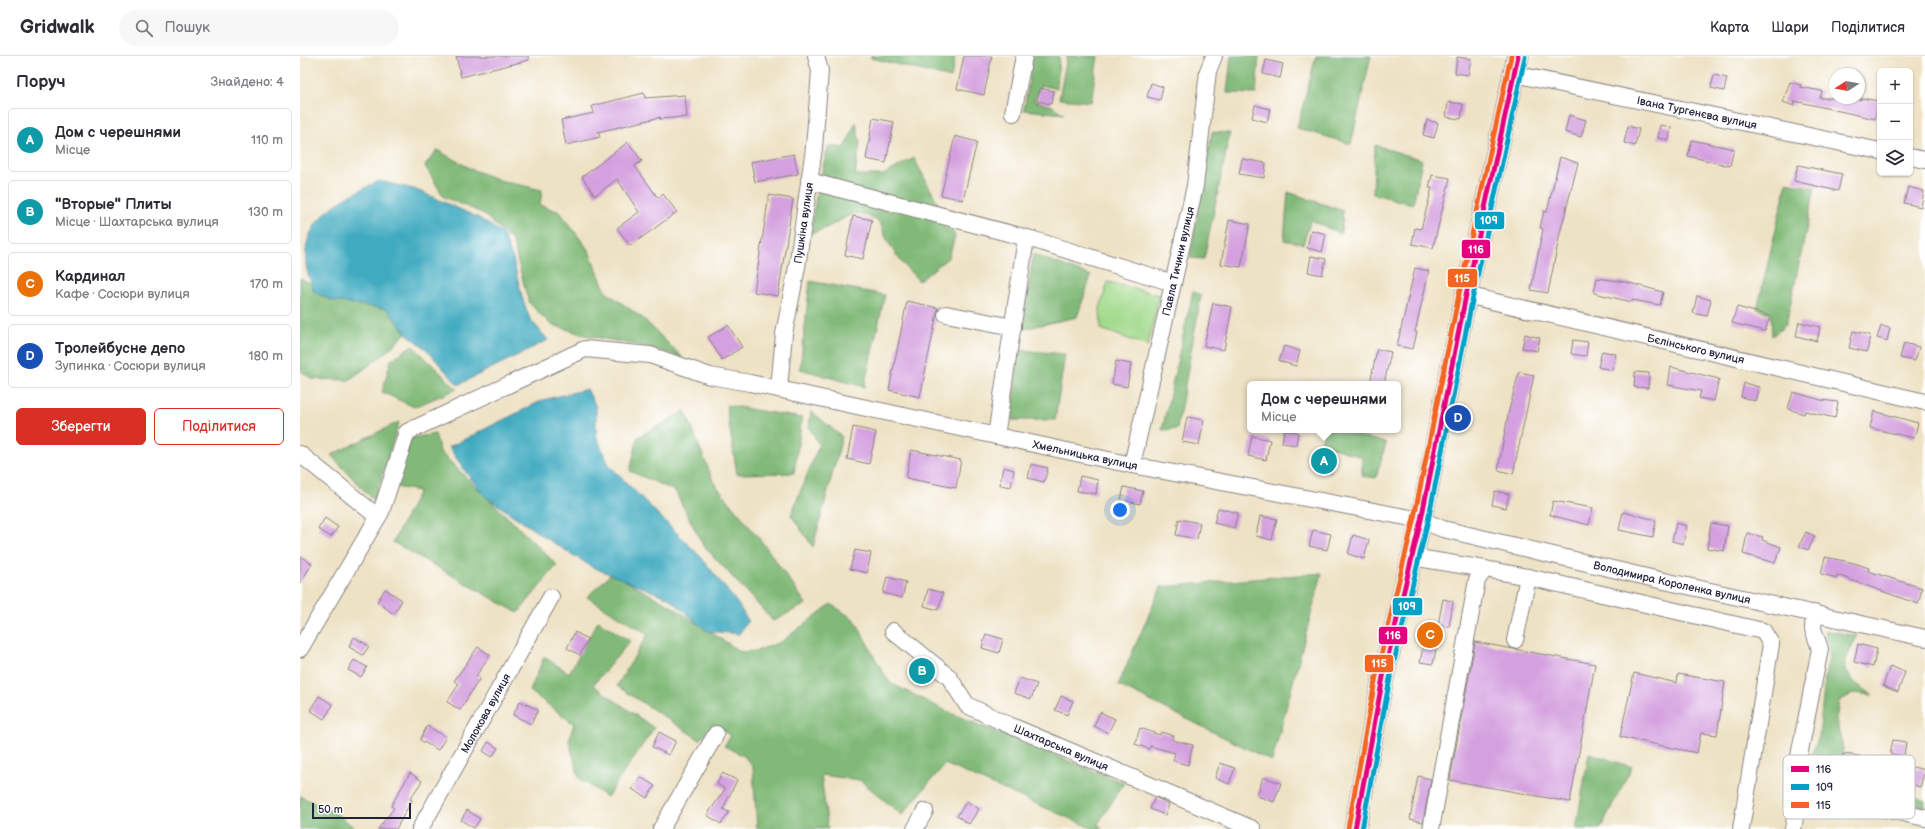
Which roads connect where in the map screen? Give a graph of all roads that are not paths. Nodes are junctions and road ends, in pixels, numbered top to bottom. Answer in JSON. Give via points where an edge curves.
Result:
{"nodes":[{"id":1,"x":816,"y":56,"type":"edge"},
{"id":2,"x":1024,"y":56,"type":"edge"},
{"id":3,"x":1214,"y":56,"type":"edge"},
{"id":4,"x":1516,"y":65,"type":"edge"},
{"id":5,"x":1013,"y":113,"type":"dead end"},
{"id":6,"x":1877,"y":150,"type":"edge"},
{"id":7,"x":1913,"y":158,"type":"edge"},
{"id":8,"x":1925,"y":160,"type":"edge"},
{"id":9,"x":809,"y":181,"type":"junction"},
{"id":10,"x":1026,"y":238,"type":"junction"},
{"id":11,"x":1173,"y":283,"type":"junction"},
{"id":12,"x":1466,"y":295,"type":"junction"},
{"id":13,"x":946,"y":314,"type":"dead end"},
{"id":14,"x":1012,"y":327,"type":"junction"},
{"id":15,"x":779,"y":389,"type":"junction"},
{"id":16,"x":1925,"y":402,"type":"edge"},
{"id":17,"x":996,"y":436,"type":"junction"},
{"id":18,"x":300,"y":454,"type":"edge"},
{"id":19,"x":1132,"y":465,"type":"junction"},
{"id":20,"x":380,"y":514,"type":"junction"},
{"id":21,"x":1421,"y":520,"type":"junction"},
{"id":22,"x":1412,"y":558,"type":"junction"},
{"id":23,"x":1485,"y":569,"type":"junction"},
{"id":24,"x":1528,"y":577,"type":"junction"},
{"id":25,"x":552,"y":597,"type":"dead end"},
{"id":26,"x":1814,"y":613,"type":"junction"},
{"id":27,"x":893,"y":631,"type":"dead end"},
{"id":28,"x":1925,"y":638,"type":"edge"},
{"id":29,"x":1515,"y":640,"type":"dead end"},
{"id":30,"x":300,"y":649,"type":"edge"},
{"id":31,"x":716,"y":734,"type":"dead end"},
{"id":32,"x":1799,"y":755,"type":"edge"},
{"id":33,"x":925,"y":811,"type":"dead end"},
{"id":34,"x":1915,"y":816,"type":"edge"},
{"id":35,"x":1925,"y":818,"type":"edge"},
{"id":36,"x":1795,"y":819,"type":"edge"},
{"id":37,"x":1432,"y":828,"type":"edge"},
{"id":38,"x":420,"y":829,"type":"edge"},
{"id":39,"x":661,"y":829,"type":"edge"},
{"id":40,"x":915,"y":829,"type":"edge"},
{"id":41,"x":1253,"y":829,"type":"edge"},
{"id":42,"x":1355,"y":829,"type":"edge"},
{"id":43,"x":1741,"y":829,"type":"edge"},
{"id":44,"x":1793,"y":829,"type":"edge"}],
"edges":[{"from":1,"to":9,"type":"street","name":"Пушкіна вулиця","via":[[820,71]]},
{"from":2,"to":5,"type":"street"},
{"from":3,"to":11,"type":"street","name":"Павла Тичини вулиця","via":[[1208,71],[1196,186]]},
{"from":4,"to":6,"type":"street","name":"Івана Тургенєва вулиця"},
{"from":4,"to":12,"type":"main road"},
{"from":7,"to":8,"type":"street"},
{"from":9,"to":10,"type":"street"},
{"from":9,"to":15,"type":"street","name":"Пушкіна вулиця","via":[[797,267],[784,334]]},
{"from":10,"to":11,"type":"street"},
{"from":10,"to":14,"type":"street"},
{"from":11,"to":19,"type":"street","name":"Павла Тичини вулиця"},
{"from":12,"to":16,"type":"street","name":"Бєлінського вулиця"},
{"from":12,"to":21,"type":"main road"},
{"from":13,"to":14,"type":"street"},
{"from":14,"to":17,"type":"street"},
{"from":15,"to":17,"type":"street","name":"Хмельницька вулиця"},
{"from":15,"to":20,"type":"street","name":"Хмельницька вулиця","via":[[710,376],[650,355],[585,349],[407,432]]},
{"from":17,"to":19,"type":"street","name":"Хмельницька вулиця"},
{"from":18,"to":20,"type":"street"},
{"from":19,"to":21,"type":"street","name":"Хмельницька вулиця"},
{"from":20,"to":30,"type":"street","name":"Хмельницька вулиця"},
{"from":21,"to":22,"type":"main road"},
{"from":21,"to":26,"type":"street","name":"Володимира Короленка вулиця","via":[[1443,529]]},
{"from":22,"to":23,"type":"street"},
{"from":22,"to":42,"type":"main road","via":[[1383,677]]},
{"from":23,"to":24,"type":"street"},
{"from":23,"to":37,"type":"street","via":[[1473,596]]},
{"from":24,"to":29,"type":"street"},
{"from":24,"to":43,"type":"street","via":[[1763,631],[1771,644]]},
{"from":25,"to":38,"type":"street","name":"Молокова вулиця"},
{"from":26,"to":28,"type":"street","name":"Володимира Короленка вулиця"},
{"from":26,"to":32,"type":"street","via":[[1813,629],[1820,649]]},
{"from":27,"to":41,"type":"street","name":"Шахтарська вулиця","via":[[949,677],[967,705]]},
{"from":31,"to":39,"type":"street"},
{"from":33,"to":40,"type":"street"},
{"from":34,"to":35,"type":"street"},
{"from":36,"to":44,"type":"street"}]}
